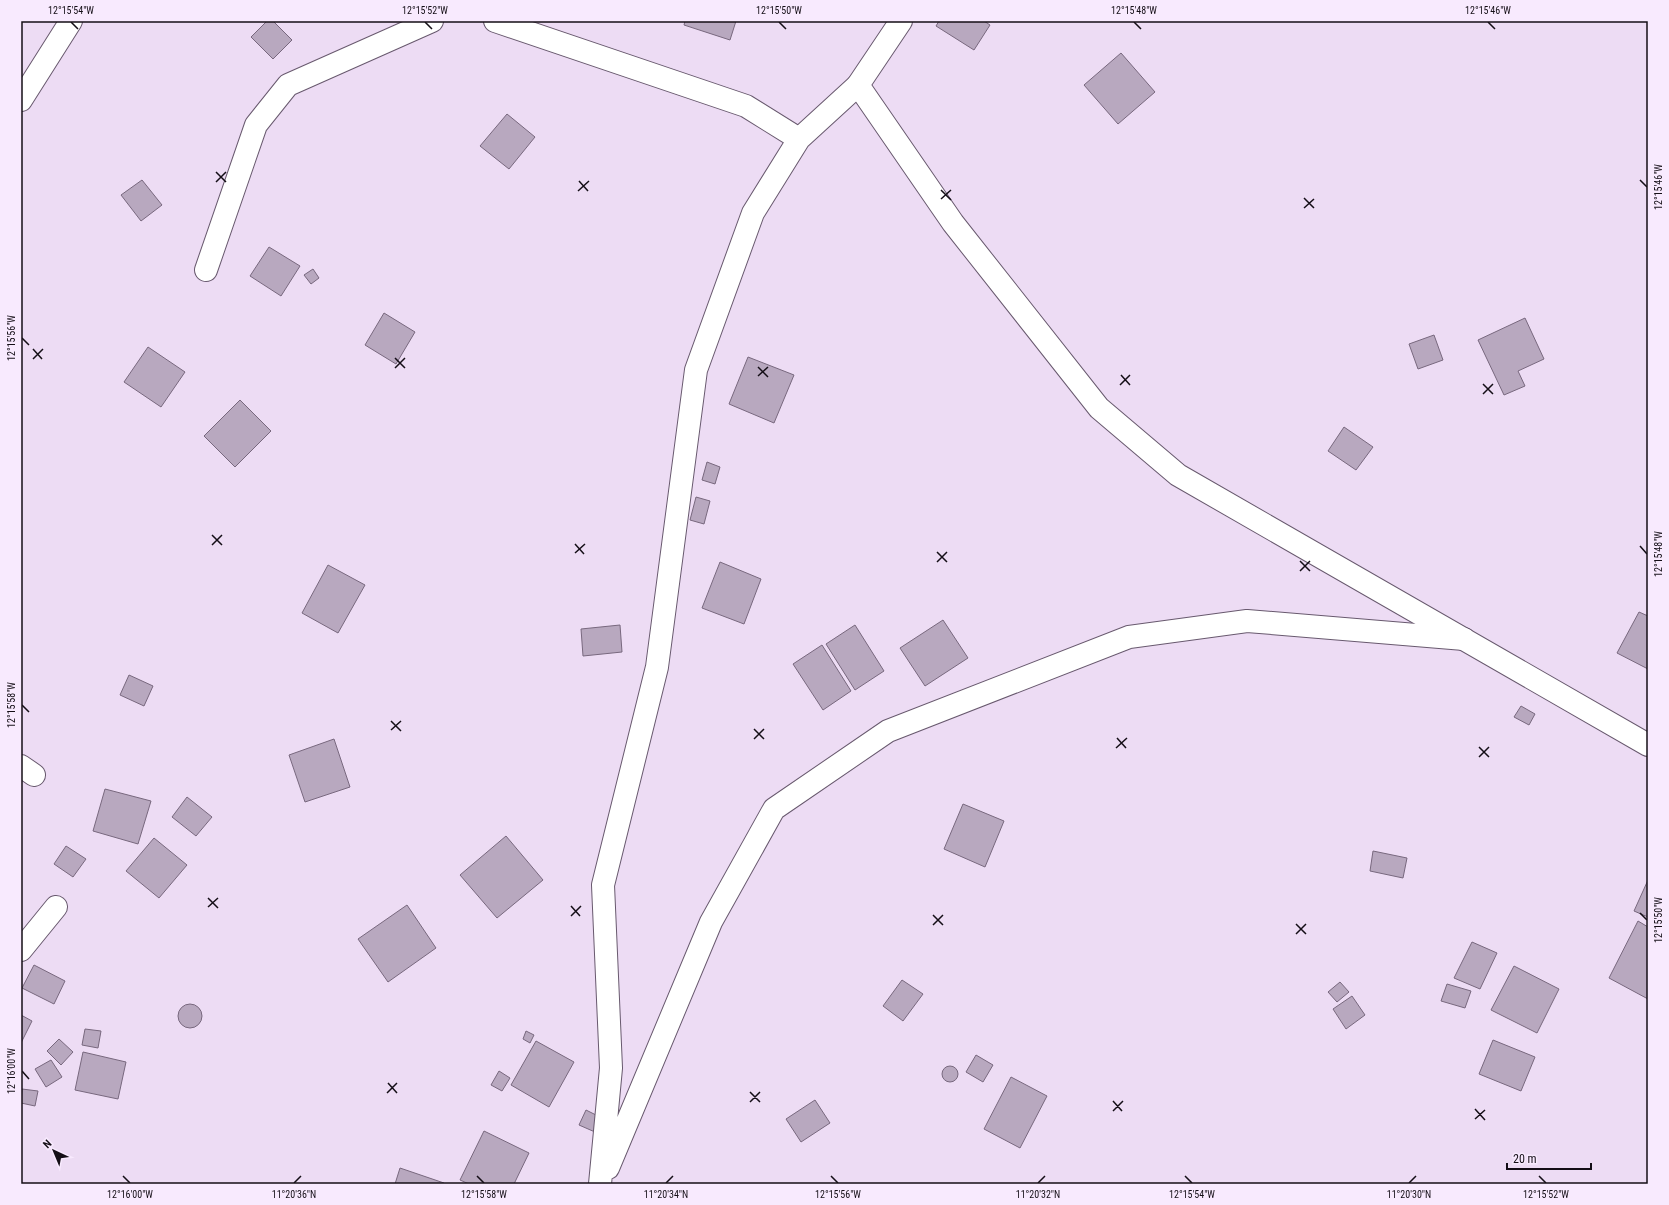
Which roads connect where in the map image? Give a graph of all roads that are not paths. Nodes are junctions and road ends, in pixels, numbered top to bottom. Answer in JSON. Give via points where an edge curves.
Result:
{"nodes":[{"id":1,"x":71,"y":21,"type":"edge"},
{"id":2,"x":432,"y":21,"type":"edge"},
{"id":3,"x":495,"y":21,"type":"edge"},
{"id":4,"x":901,"y":21,"type":"edge"},
{"id":5,"x":858,"y":85,"type":"junction"},
{"id":6,"x":21,"y":100,"type":"edge"},
{"id":7,"x":799,"y":139,"type":"junction"},
{"id":8,"x":206,"y":270,"type":"dead end"},
{"id":9,"x":1464,"y":639,"type":"junction"},
{"id":10,"x":1648,"y":745,"type":"edge"},
{"id":11,"x":56,"y":907,"type":"dead end"},
{"id":12,"x":21,"y":950,"type":"edge"},
{"id":13,"x":601,"y":1184,"type":"edge"}],
"edges":[{"from":1,"to":6,"type":"street"},
{"from":2,"to":8,"type":"street","via":[[288,85],[256,125]]},
{"from":3,"to":7,"type":"street","via":[[746,106]]},
{"from":4,"to":5,"type":"street"},
{"from":5,"to":7,"type":"street"},
{"from":5,"to":9,"type":"street","via":[[953,223],[1099,408],[1178,475]]},
{"from":7,"to":13,"type":"street","via":[[753,213],[696,370],[657,667],[603,885],[611,1068]]},
{"from":9,"to":10,"type":"street"},
{"from":9,"to":13,"type":"street","via":[[1247,622],[1129,637],[888,731],[774,809],[711,922]]},
{"from":11,"to":12,"type":"street"}]}
